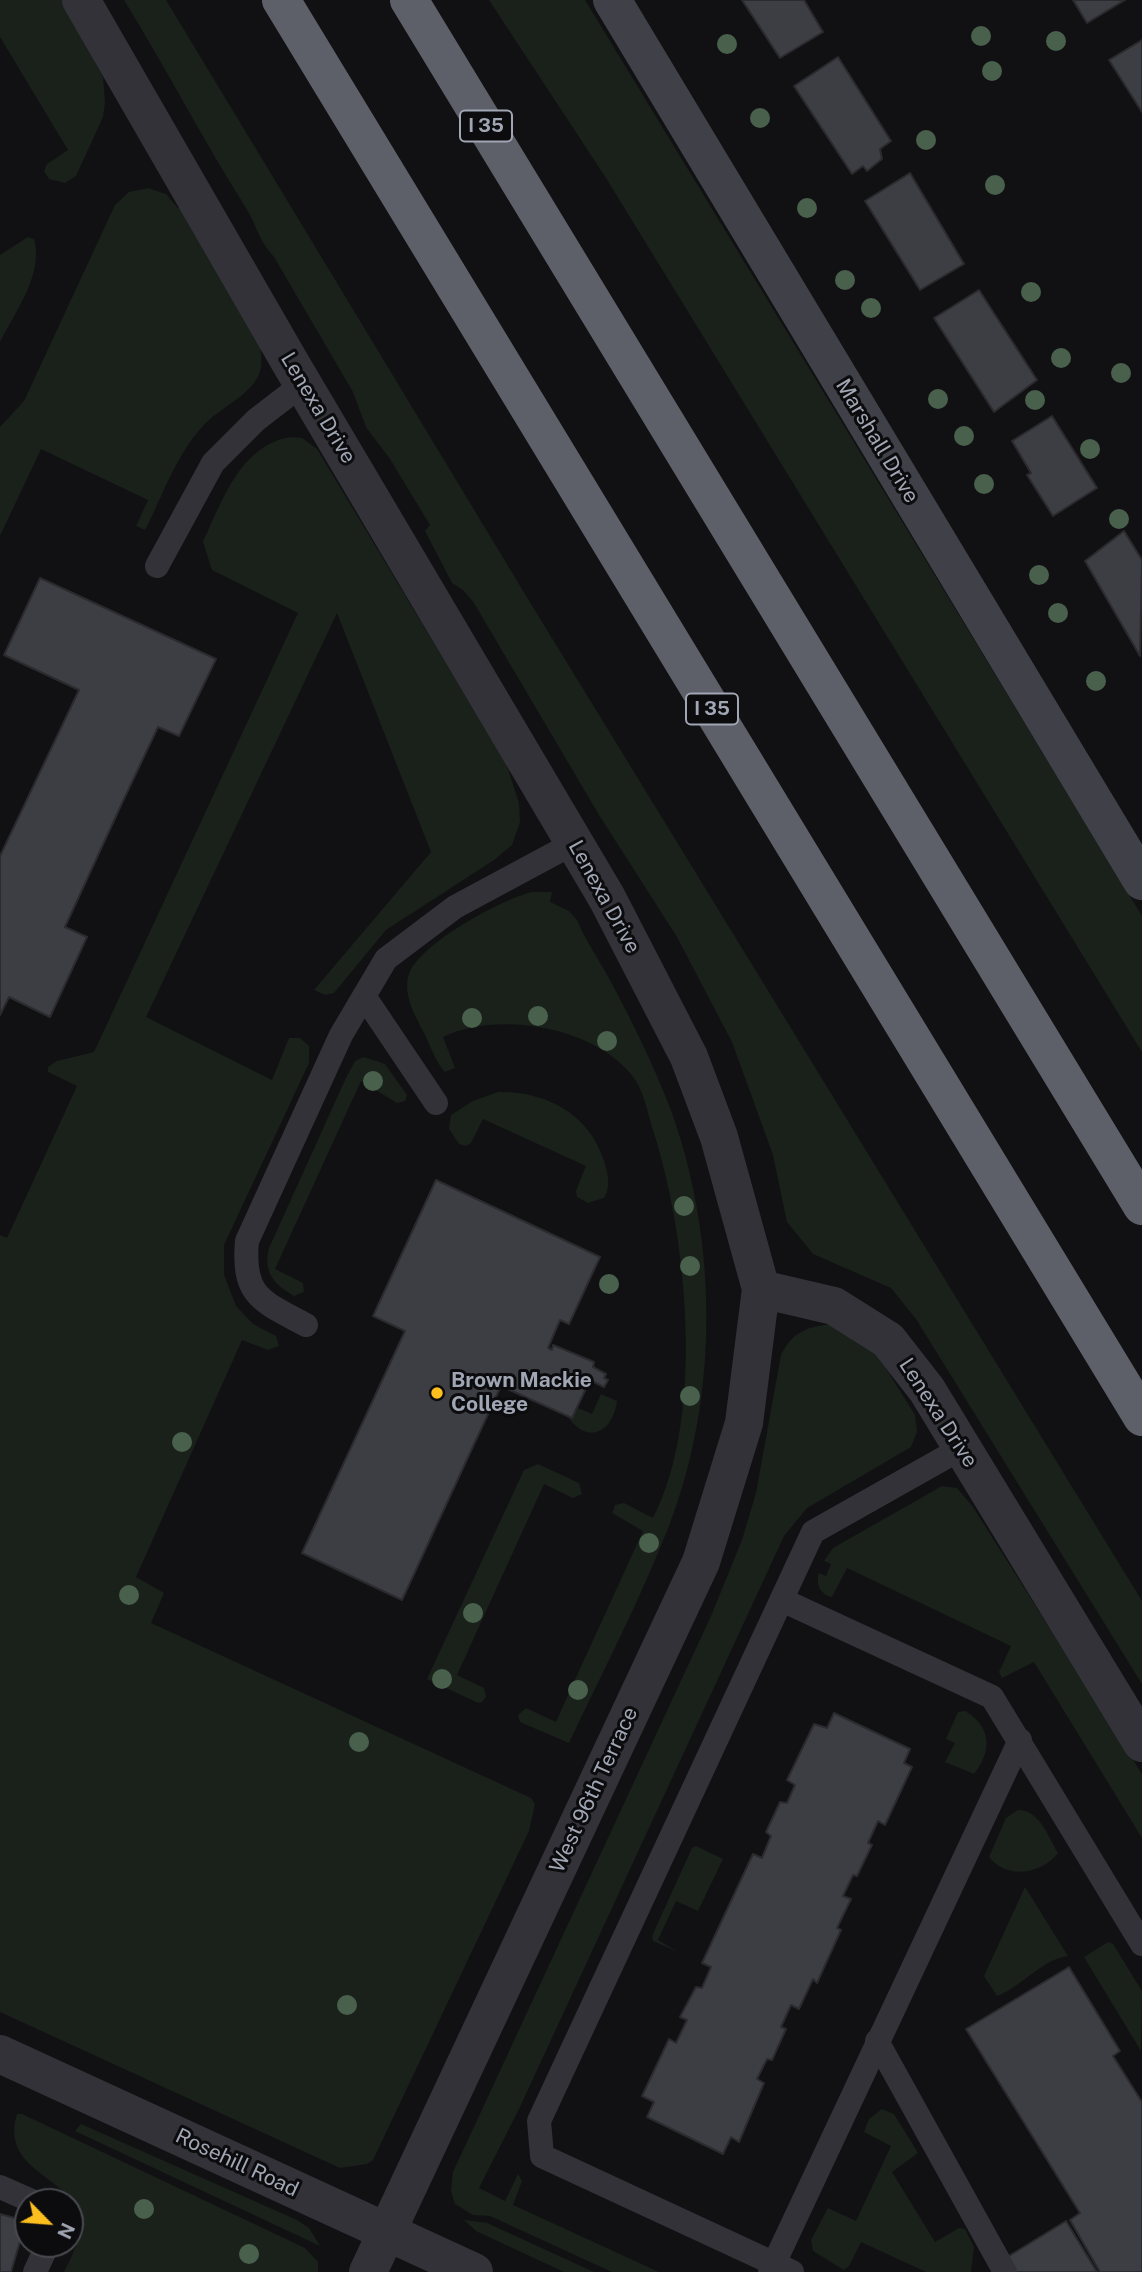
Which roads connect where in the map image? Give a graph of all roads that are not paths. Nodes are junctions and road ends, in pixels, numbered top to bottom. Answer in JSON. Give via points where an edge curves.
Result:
{"nodes":[{"id":1,"x":81,"y":0,"type":"edge"},
{"id":2,"x":281,"y":0,"type":"edge"},
{"id":3,"x":409,"y":0,"type":"edge"},
{"id":4,"x":612,"y":0,"type":"edge"},
{"id":5,"x":304,"y":383,"type":"junction"},
{"id":6,"x":157,"y":566,"type":"dead end"},
{"id":7,"x":574,"y":843,"type":"junction"},
{"id":8,"x":1142,"y":881,"type":"edge"},
{"id":9,"x":364,"y":996,"type":"junction"},
{"id":10,"x":436,"y":1103,"type":"dead end"},
{"id":11,"x":1142,"y":1206,"type":"edge"},
{"id":12,"x":761,"y":1289,"type":"junction"},
{"id":13,"x":306,"y":1325,"type":"dead end"},
{"id":14,"x":1142,"y":1417,"type":"edge"},
{"id":15,"x":962,"y":1447,"type":"junction"},
{"id":16,"x":782,"y":1600,"type":"junction"},
{"id":17,"x":1020,"y":1740,"type":"junction"},
{"id":18,"x":1142,"y":1743,"type":"edge"},
{"id":19,"x":1142,"y":1944,"type":"edge"},
{"id":20,"x":877,"y":2041,"type":"junction"},
{"id":21,"x":0,"y":2054,"type":"edge"},
{"id":22,"x":386,"y":2232,"type":"junction"},
{"id":23,"x":778,"y":2269,"type":"edge"},
{"id":24,"x":368,"y":2272,"type":"edge"},
{"id":25,"x":474,"y":2272,"type":"edge"},
{"id":26,"x":1005,"y":2272,"type":"edge"}],
"edges":[{"from":1,"to":5,"type":"street","name":"Lenexa Drive"},
{"from":2,"to":14,"type":"highway","number":"I 35"},
{"from":3,"to":11,"type":"highway","number":"I 35"},
{"from":4,"to":8,"type":"street","name":"Marshall Drive"},
{"from":5,"to":6,"type":"lane","via":[[256,420],[213,463]]},
{"from":5,"to":7,"type":"street","name":"Lenexa Drive"},
{"from":7,"to":9,"type":"lane","via":[[455,907],[386,958]]},
{"from":7,"to":12,"type":"street","name":"Lenexa Drive","via":[[689,1057],[719,1137]]},
{"from":9,"to":10,"type":"lane"},
{"from":9,"to":13,"type":"lane","via":[[335,1047],[247,1241],[245,1268],[254,1293]]},
{"from":12,"to":15,"type":"street","name":"Lenexa Drive","via":[[834,1306],[888,1340],[927,1390]]},
{"from":12,"to":22,"type":"street","name":"West 96th Terrace","via":[[744,1423],[701,1562]]},
{"from":15,"to":16,"type":"lane","via":[[813,1532]]},
{"from":15,"to":18,"type":"street","name":"Lenexa Drive"},
{"from":16,"to":17,"type":"lane","via":[[992,1697]]},
{"from":16,"to":23,"type":"lane","via":[[539,2121],[542,2156]]},
{"from":17,"to":19,"type":"lane"},
{"from":17,"to":20,"type":"lane"},
{"from":20,"to":23,"type":"lane"},
{"from":20,"to":26,"type":"lane"},
{"from":21,"to":22,"type":"street","name":"Rosehill Road"},
{"from":22,"to":24,"type":"street","name":"West 96th Terrace"},
{"from":22,"to":25,"type":"street","name":"Rosehill Road"}]}
